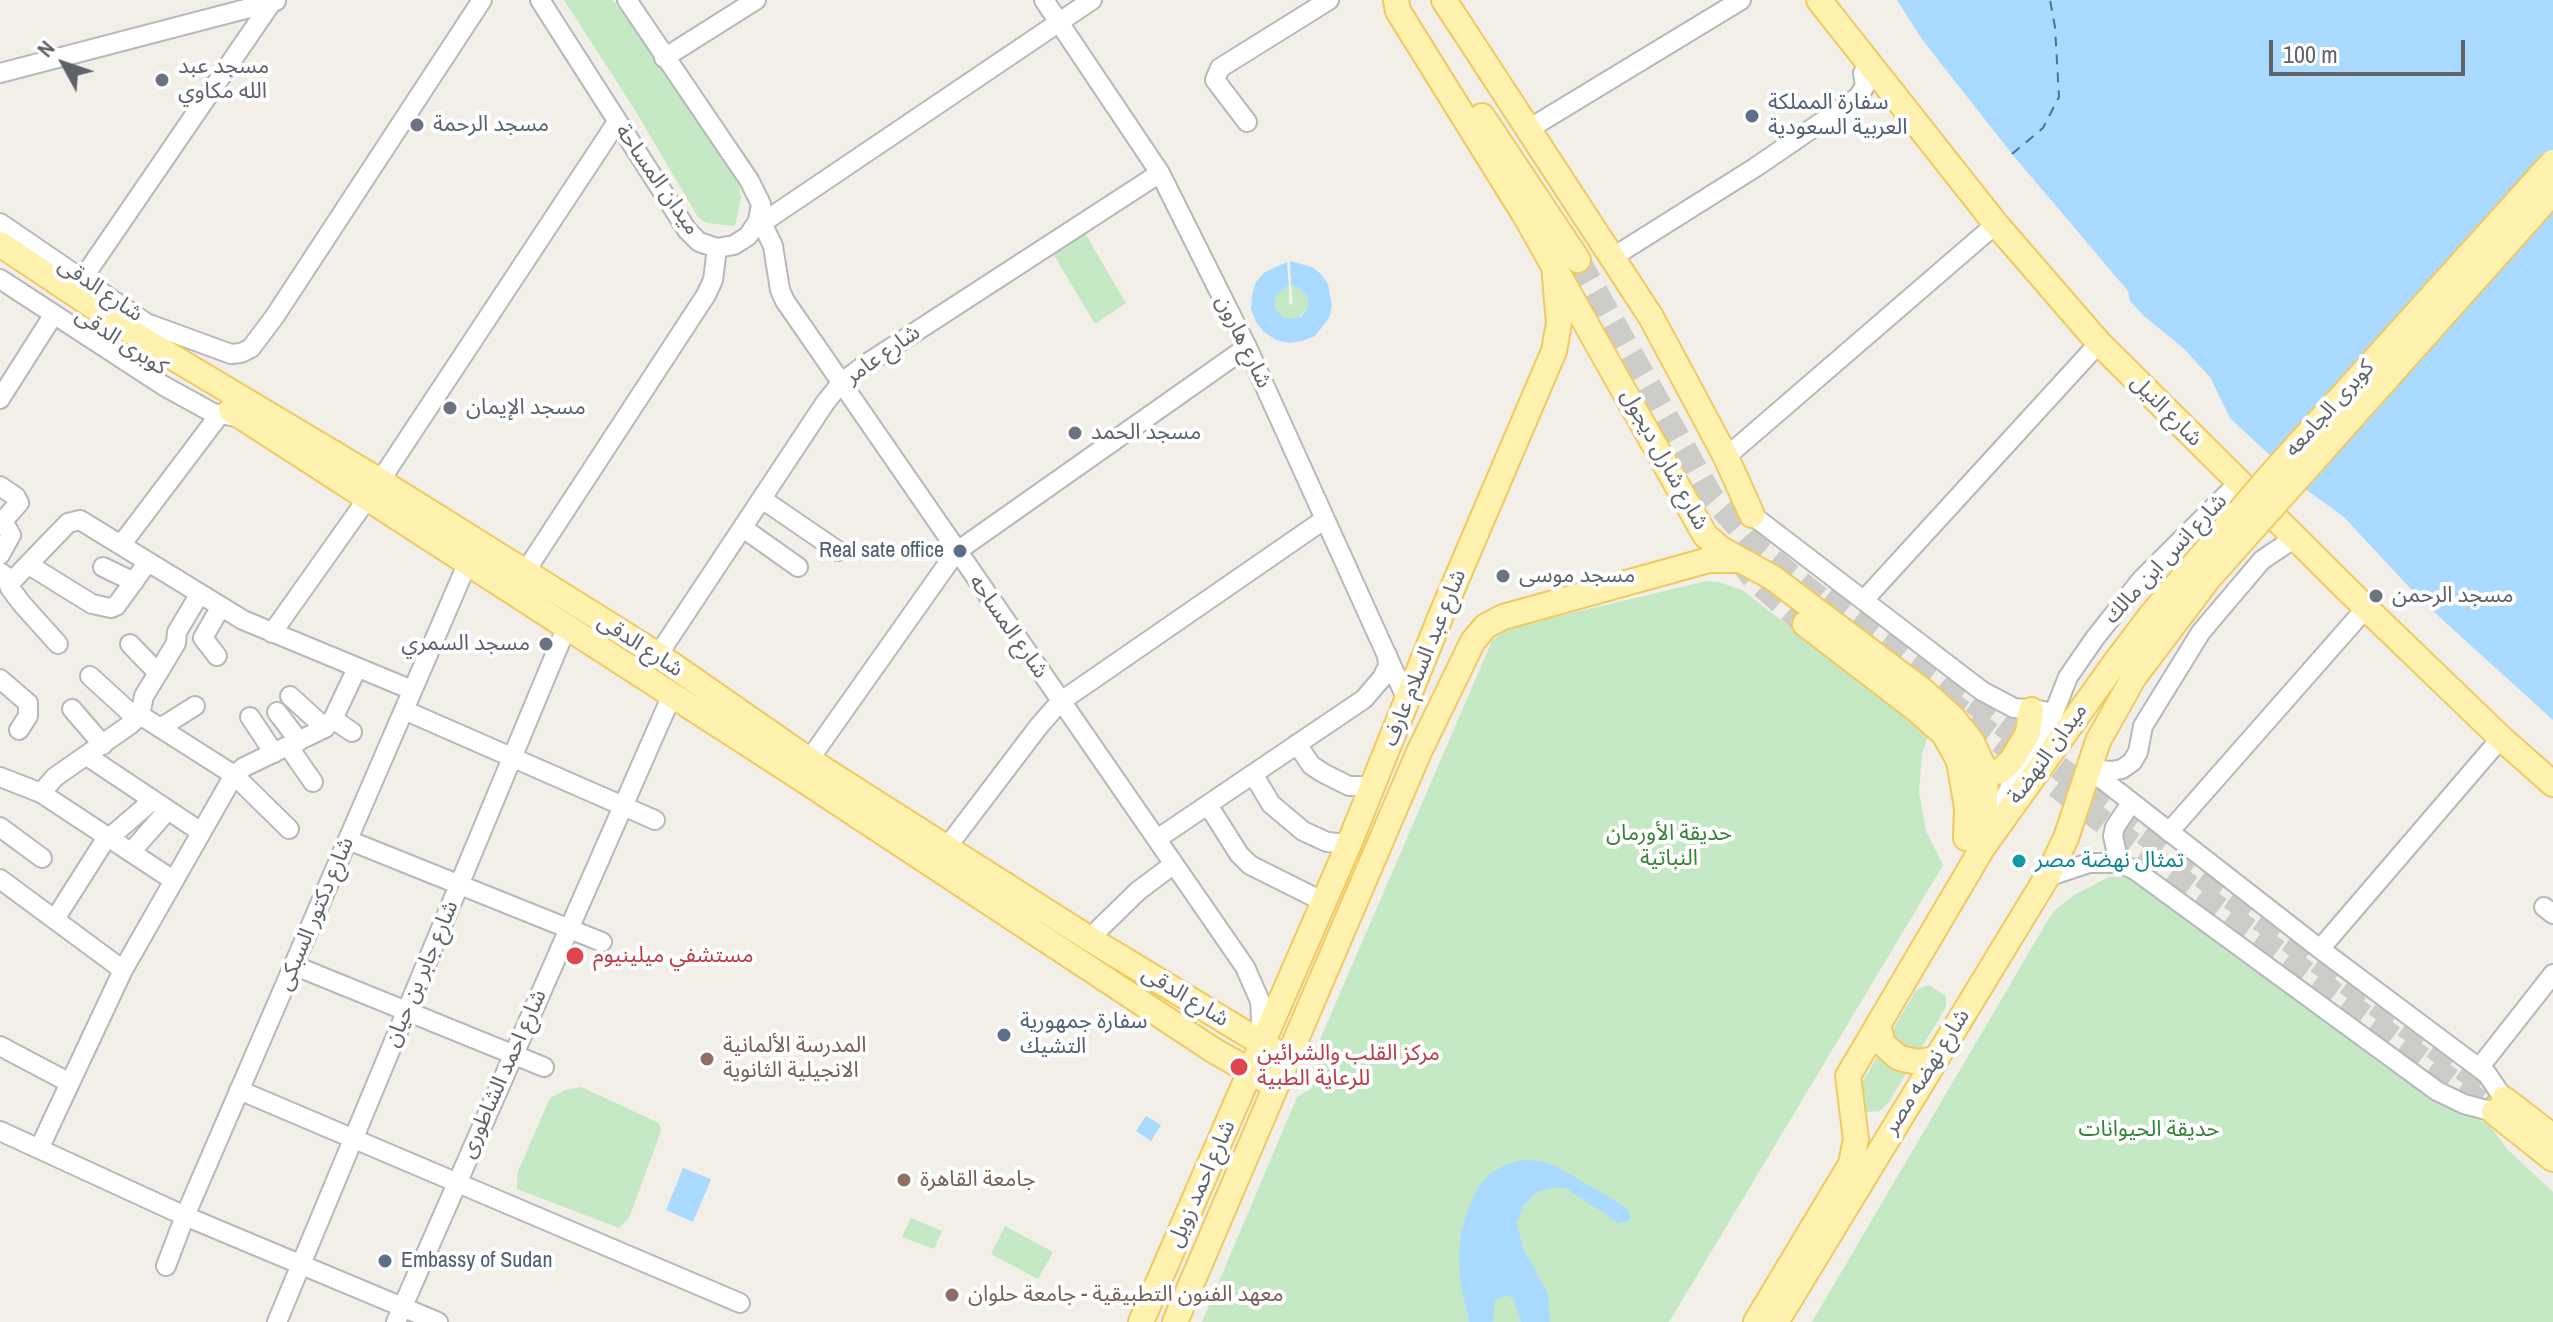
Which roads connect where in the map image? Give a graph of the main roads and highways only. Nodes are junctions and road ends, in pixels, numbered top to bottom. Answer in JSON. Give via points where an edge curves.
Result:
{"nodes":[{"id":1,"x":1396,"y":0,"type":"edge"},
{"id":2,"x":1406,"y":0,"type":"edge"},
{"id":3,"x":1444,"y":0,"type":"edge"},
{"id":4,"x":1819,"y":0,"type":"edge"},
{"id":5,"x":2553,"y":162,"type":"edge"},
{"id":6,"x":2553,"y":192,"type":"edge"},
{"id":7,"x":0,"y":244,"type":"edge"},
{"id":8,"x":0,"y":262,"type":"edge"},
{"id":9,"x":1566,"y":263,"type":"junction"},
{"id":10,"x":142,"y":339,"type":"junction"},
{"id":11,"x":206,"y":377,"type":"joint"},
{"id":12,"x":231,"y":416,"type":"joint"},
{"id":13,"x":374,"y":490,"type":"junction"},
{"id":14,"x":1752,"y":515,"type":"road end"},
{"id":15,"x":1745,"y":561,"type":"junction"},
{"id":16,"x":1805,"y":624,"type":"tunnel mouth"},
{"id":17,"x":2124,"y":670,"type":"junction"},
{"id":18,"x":1408,"y":702,"type":"junction"},
{"id":19,"x":2043,"y":711,"type":"road end"},
{"id":20,"x":1437,"y":713,"type":"junction"},
{"id":21,"x":1986,"y":773,"type":"junction"},
{"id":22,"x":2553,"y":784,"type":"edge"},
{"id":23,"x":2073,"y":820,"type":"joint"},
{"id":24,"x":1983,"y":847,"type":"junction"},
{"id":25,"x":1965,"y":876,"type":"junction"},
{"id":26,"x":1878,"y":1025,"type":"junction"},
{"id":27,"x":1262,"y":1044,"type":"junction"},
{"id":28,"x":1288,"y":1059,"type":"junction"},
{"id":29,"x":1935,"y":1059,"type":"junction"},
{"id":30,"x":1251,"y":1071,"type":"junction"},
{"id":31,"x":1276,"y":1086,"type":"junction"},
{"id":32,"x":2553,"y":1137,"type":"edge"},
{"id":33,"x":2553,"y":1159,"type":"edge"},
{"id":34,"x":1141,"y":1322,"type":"edge"},
{"id":35,"x":1175,"y":1322,"type":"edge"},
{"id":36,"x":1756,"y":1322,"type":"edge"},
{"id":37,"x":1776,"y":1322,"type":"edge"}],
"edges":[{"from":1,"to":9,"type":"main road","name":"شارع شارل ديجول","via":[[1398,11]]},
{"from":2,"to":9,"type":"main road","name":"شارع شارل ديجول"},
{"from":3,"to":14,"type":"main road","via":[[1651,317]]},
{"from":4,"to":22,"type":"main road","name":"شارع النيل","via":[[1996,224],[2099,343],[2366,608]]},
{"from":5,"to":17,"type":"main road","name":"كوبرى الجامعه","bridge":true,"via":[[2181,579]]},
{"from":6,"to":17,"type":"main road","name":"كوبرى الجامعه","bridge":true},
{"from":7,"to":10,"type":"main road","name":"كوبرى الدقى"},
{"from":8,"to":10,"type":"main road","name":"كوبرى الدقى"},
{"from":9,"to":15,"type":"main road","name":"شارع شارل ديجول","via":[[1705,535]]},
{"from":9,"to":18,"type":"main road","name":"شارع عبد السلام عارف","via":[[1554,351]]},
{"from":10,"to":11,"type":"main road","name":"كوبرى الدقى"},
{"from":10,"to":12,"type":"main road","name":"كوبرى الدقى"},
{"from":11,"to":13,"type":"main road","name":"شارع الدقى"},
{"from":12,"to":13,"type":"main road","name":"شارع الدقى"},
{"from":13,"to":27,"type":"main road","name":"شارع الدقى","via":[[525,572],[658,655],[809,760]]},
{"from":13,"to":30,"type":"main road","name":"شارع الدقى","via":[[468,562]]},
{"from":15,"to":20,"type":"main road","name":"شارع عبد السلام عارف","via":[[1709,560],[1494,621],[1473,641]]},
{"from":15,"to":21,"type":"main road","name":"شارع شارل ديجول","via":[[1943,708],[1972,742]]},
{"from":16,"to":25,"type":"main road","via":[[1944,734],[1959,761],[1967,808]]},
{"from":17,"to":23,"type":"main road","name":"ميدان النهضة"},
{"from":17,"to":24,"type":"main road","name":"ميدان النهضة"},
{"from":18,"to":20,"type":"main road"},
{"from":18,"to":27,"type":"main road","name":"شارع عبد السلام عارف"},
{"from":19,"to":21,"type":"main road","via":[[2012,760],[2001,771]]},
{"from":20,"to":28,"type":"main road","name":"شارع عبد السلام عارف"},
{"from":21,"to":24,"type":"main road","name":"شارع شارل ديجول"},
{"from":23,"to":29,"type":"main road","name":"شارع نهضه مصر","via":[[2047,877]]},
{"from":24,"to":25,"type":"main road","name":"شارع نهضه مصر"},
{"from":25,"to":26,"type":"main road","name":"شارع نهضه مصر"},
{"from":26,"to":29,"type":"main road","via":[[1883,1044],[1899,1058]]},
{"from":26,"to":36,"type":"main road","name":"شارع نهضه مصر","via":[[1848,1076],[1856,1139],[1851,1164]]},
{"from":27,"to":28,"type":"main road","name":"شارع الدقى"},
{"from":27,"to":30,"type":"main road","name":"شارع احمد زويل"},
{"from":28,"to":31,"type":"main road","name":"شارع احمد زويل"},
{"from":29,"to":37,"type":"main road","name":"شارع نهضه مصر"},
{"from":30,"to":31,"type":"main road","name":"شارع الدقى"},
{"from":30,"to":34,"type":"main road","name":"شارع احمد زويل"},
{"from":31,"to":35,"type":"main road","name":"شارع احمد زويل"},
{"from":32,"to":33,"type":"main road","via":[[2499,1106]]}]}
